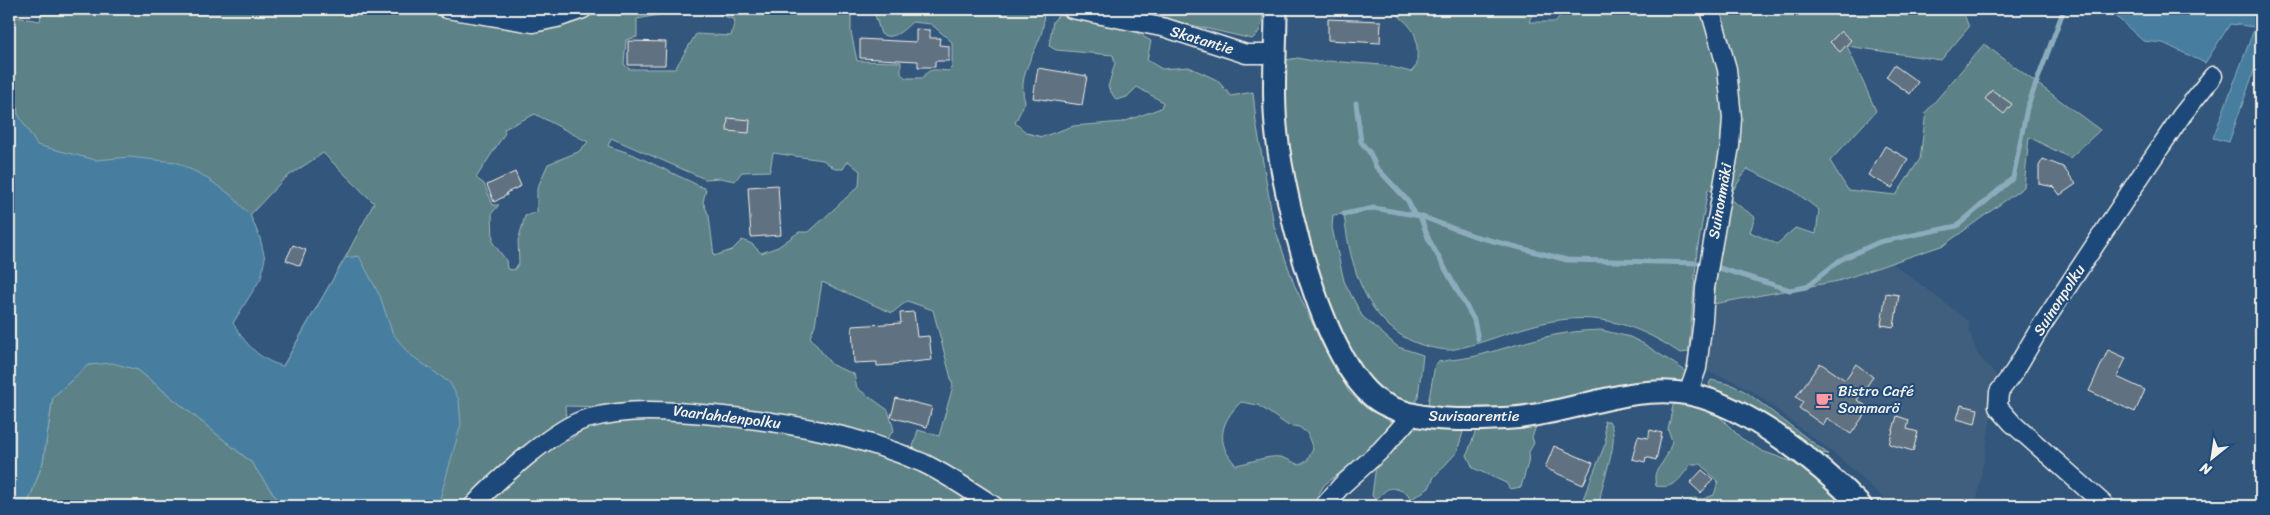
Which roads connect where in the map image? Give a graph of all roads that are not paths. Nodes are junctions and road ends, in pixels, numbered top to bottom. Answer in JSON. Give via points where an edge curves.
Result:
{"nodes":[{"id":1,"x":448,"y":9,"type":"edge"},
{"id":2,"x":583,"y":9,"type":"edge"},
{"id":3,"x":1072,"y":9,"type":"edge"},
{"id":4,"x":1276,"y":9,"type":"edge"},
{"id":5,"x":1710,"y":9,"type":"edge"},
{"id":6,"x":1274,"y":54,"type":"junction"},
{"id":7,"x":2213,"y":76,"type":"dead end"},
{"id":8,"x":1688,"y":394,"type":"junction"},
{"id":9,"x":1412,"y":415,"type":"junction"},
{"id":10,"x":474,"y":506,"type":"edge"},
{"id":11,"x":994,"y":506,"type":"edge"},
{"id":12,"x":1324,"y":506,"type":"edge"},
{"id":13,"x":1862,"y":506,"type":"edge"},
{"id":14,"x":2106,"y":506,"type":"edge"}],
"edges":[{"from":1,"to":2,"type":"street","via":[[532,23]]},
{"from":3,"to":6,"type":"street","name":"Skatantie","via":[[1166,28],[1246,54]]},
{"from":4,"to":6,"type":"street","name":"Suvisaarentie"},
{"from":5,"to":8,"type":"street","name":"Suinonmäki","via":[[1728,69],[1732,118],[1705,288],[1697,368]]},
{"from":6,"to":9,"type":"street","name":"Suvisaarentie","via":[[1275,111],[1285,186],[1293,226],[1322,308],[1350,373],[1362,388],[1380,402]]},
{"from":7,"to":14,"type":"street","name":"Suinonpolku","via":[[2144,171],[1999,392],[1998,407],[2012,423]]},
{"from":8,"to":9,"type":"street","name":"Suvisaarentie","via":[[1632,394],[1555,413],[1512,418]]},
{"from":8,"to":13,"type":"street","name":"Suvisaarentie","via":[[1721,405],[1760,426],[1830,476]]},
{"from":9,"to":12,"type":"street"},
{"from":10,"to":11,"type":"street","name":"Vaarlahdenpolku","via":[[493,484],[556,435],[584,419],[655,409],[786,424],[880,447],[922,463]]}]}
